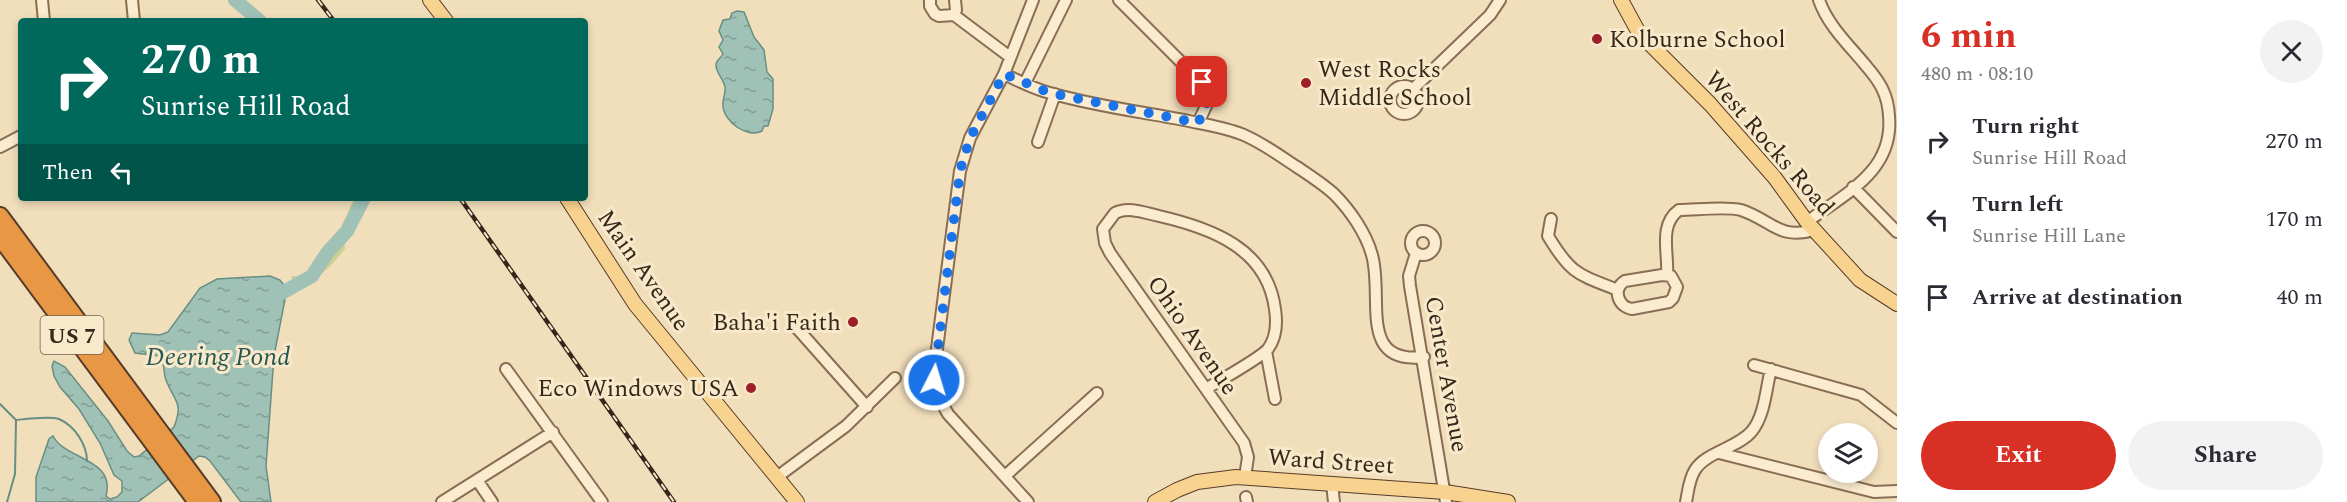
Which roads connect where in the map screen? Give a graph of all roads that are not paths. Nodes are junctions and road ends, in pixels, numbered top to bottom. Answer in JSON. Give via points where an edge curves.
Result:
{"nodes":[{"id":1,"x":42,"y":0,"type":"edge"},
{"id":2,"x":132,"y":0,"type":"edge"},
{"id":3,"x":430,"y":0,"type":"edge"},
{"id":4,"x":930,"y":0,"type":"edge"},
{"id":5,"x":955,"y":0,"type":"edge"},
{"id":6,"x":1033,"y":0,"type":"edge"},
{"id":7,"x":1066,"y":0,"type":"edge"},
{"id":8,"x":1119,"y":0,"type":"edge"},
{"id":9,"x":1500,"y":0,"type":"edge"},
{"id":10,"x":1621,"y":0,"type":"edge"},
{"id":11,"x":1819,"y":0,"type":"edge"},
{"id":12,"x":954,"y":15,"type":"junction"},
{"id":13,"x":44,"y":18,"type":"edge"},
{"id":14,"x":134,"y":18,"type":"edge"},
{"id":15,"x":444,"y":18,"type":"edge"},
{"id":16,"x":1011,"y":57,"type":"junction"},
{"id":17,"x":1004,"y":74,"type":"junction"},
{"id":18,"x":1025,"y":83,"type":"junction"},
{"id":19,"x":1413,"y":89,"type":"dead end"},
{"id":20,"x":1055,"y":94,"type":"junction"},
{"id":21,"x":1198,"y":123,"type":"junction"},
{"id":22,"x":18,"y":138,"type":"edge"},
{"id":23,"x":1038,"y":142,"type":"dead end"},
{"id":24,"x":0,"y":147,"type":"edge"},
{"id":25,"x":1853,"y":187,"type":"junction"},
{"id":26,"x":569,"y":201,"type":"edge"},
{"id":27,"x":0,"y":216,"type":"edge"},
{"id":28,"x":1551,"y":219,"type":"dead end"},
{"id":29,"x":1811,"y":226,"type":"junction"},
{"id":30,"x":1897,"y":232,"type":"edge"},
{"id":31,"x":0,"y":237,"type":"edge"},
{"id":32,"x":0,"y":243,"type":"edge"},
{"id":33,"x":1416,"y":253,"type":"dead end"},
{"id":34,"x":28,"y":275,"type":"junction"},
{"id":35,"x":1667,"y":275,"type":"junction"},
{"id":36,"x":1618,"y":290,"type":"junction"},
{"id":37,"x":1897,"y":304,"type":"edge"},
{"id":38,"x":796,"y":327,"type":"dead end"},
{"id":39,"x":1266,"y":351,"type":"junction"},
{"id":40,"x":1424,"y":357,"type":"junction"},
{"id":41,"x":1754,"y":365,"type":"dead end"},
{"id":42,"x":506,"y":369,"type":"dead end"},
{"id":43,"x":1771,"y":369,"type":"junction"},
{"id":44,"x":895,"y":378,"type":"dead end"},
{"id":45,"x":1206,"y":389,"type":"junction"},
{"id":46,"x":1097,"y":393,"type":"dead end"},
{"id":47,"x":1275,"y":399,"type":"dead end"},
{"id":48,"x":867,"y":407,"type":"junction"},
{"id":49,"x":1897,"y":423,"type":"edge"},
{"id":50,"x":150,"y":428,"type":"junction"},
{"id":51,"x":553,"y":432,"type":"junction"},
{"id":52,"x":1719,"y":453,"type":"junction"},
{"id":53,"x":1005,"y":476,"type":"junction"},
{"id":54,"x":777,"y":477,"type":"junction"},
{"id":55,"x":1245,"y":477,"type":"junction"},
{"id":56,"x":187,"y":478,"type":"junction"},
{"id":57,"x":477,"y":480,"type":"junction"},
{"id":58,"x":1332,"y":484,"type":"junction"},
{"id":59,"x":1897,"y":491,"type":"edge"},
{"id":60,"x":1446,"y":497,"type":"edge"},
{"id":61,"x":1158,"y":501,"type":"edge"},
{"id":62,"x":197,"y":502,"type":"edge"},
{"id":63,"x":212,"y":502,"type":"edge"},
{"id":64,"x":442,"y":502,"type":"edge"},
{"id":65,"x":492,"y":502,"type":"edge"},
{"id":66,"x":603,"y":502,"type":"edge"},
{"id":67,"x":797,"y":502,"type":"edge"},
{"id":68,"x":1028,"y":502,"type":"edge"},
{"id":69,"x":1334,"y":502,"type":"edge"},
{"id":70,"x":1508,"y":502,"type":"edge"},
{"id":71,"x":1686,"y":502,"type":"edge"}],
"edges":[{"from":1,"to":13,"type":"street"},
{"from":2,"to":14,"type":"street"},
{"from":3,"to":15,"type":"main road"},
{"from":4,"to":12,"type":"street","via":[[932,10],[939,16]]},
{"from":5,"to":12,"type":"street"},
{"from":6,"to":16,"type":"street"},
{"from":7,"to":18,"type":"street"},
{"from":8,"to":21,"type":"street","via":[[1207,88],[1207,104]]},
{"from":9,"to":19,"type":"street","via":[[1490,15]]},
{"from":10,"to":29,"type":"main road","name":"West Rocks Road","via":[[1639,33],[1775,178]]},
{"from":11,"to":25,"type":"street","via":[[1828,21],[1884,89],[1889,108],[1886,150],[1877,166]]},
{"from":12,"to":16,"type":"street"},
{"from":16,"to":17,"type":"street"},
{"from":17,"to":18,"type":"street"},
{"from":17,"to":53,"type":"street","via":[[970,138],[960,171],[934,380],[948,414]]},
{"from":18,"to":20,"type":"street"},
{"from":20,"to":21,"type":"street"},
{"from":20,"to":23,"type":"street"},
{"from":21,"to":40,"type":"street","via":[[1245,135],[1333,193],[1364,234],[1372,254],[1380,340],[1390,354],[1408,359]]},
{"from":22,"to":24,"type":"street"},
{"from":25,"to":29,"type":"street"},
{"from":25,"to":30,"type":"street"},
{"from":26,"to":54,"type":"main road","name":"Main Avenue","via":[[635,304]]},
{"from":27,"to":50,"type":"highway","number":"US 7"},
{"from":28,"to":36,"type":"street","via":[[1548,236],[1565,263],[1589,279]]},
{"from":29,"to":35,"type":"street","via":[[1799,234],[1783,232],[1739,210],[1680,210],[1672,215],[1664,240],[1669,261]]},
{"from":29,"to":37,"type":"main road","name":"West Rocks Road","via":[[1860,280]]},
{"from":31,"to":34,"type":"highway","number":"US 7"},
{"from":32,"to":34,"type":"highway"},
{"from":33,"to":40,"type":"street","name":"Center Avenue","via":[[1409,276]]},
{"from":34,"to":50,"type":"highway","number":"US 7"},
{"from":35,"to":36,"type":"street","via":[[1625,281]]},
{"from":35,"to":36,"type":"street","via":[[1677,287],[1669,302],[1626,308],[1620,302]]},
{"from":38,"to":48,"type":"street"},
{"from":39,"to":45,"type":"street"},
{"from":39,"to":45,"type":"street","name":"Ohio Avenue","via":[[1276,325],[1273,297],[1257,266],[1238,247],[1211,231],[1151,214],[1127,209],[1115,213],[1103,233],[1110,253]]},
{"from":39,"to":47,"type":"street"},
{"from":40,"to":60,"type":"street","name":"Center Avenue"},
{"from":41,"to":43,"type":"street"},
{"from":42,"to":51,"type":"street"},
{"from":43,"to":49,"type":"street","via":[[1861,395]]},
{"from":43,"to":52,"type":"street","via":[[1754,429]]},
{"from":44,"to":48,"type":"street"},
{"from":45,"to":55,"type":"street","name":"Ohio Avenue","via":[[1246,447]]},
{"from":46,"to":53,"type":"street"},
{"from":48,"to":54,"type":"street"},
{"from":50,"to":56,"type":"highway","number":"US 7"},
{"from":51,"to":57,"type":"street"},
{"from":51,"to":66,"type":"street"},
{"from":52,"to":59,"type":"street","via":[[1874,492]]},
{"from":52,"to":71,"type":"street","via":[[1694,471]]},
{"from":53,"to":68,"type":"street"},
{"from":54,"to":67,"type":"main road","name":"Main Avenue"},
{"from":55,"to":58,"type":"main road","name":"Ward Street"},
{"from":55,"to":61,"type":"main road","name":"Ward Street","via":[[1197,482]]},
{"from":56,"to":62,"type":"highway","number":"US 7"},
{"from":56,"to":63,"type":"highway","number":"US 7"},
{"from":57,"to":64,"type":"street"},
{"from":57,"to":65,"type":"street"},
{"from":58,"to":60,"type":"main road","name":"Ward Street"},
{"from":58,"to":69,"type":"street"},
{"from":60,"to":70,"type":"main road","name":"Ward Street"}]}
